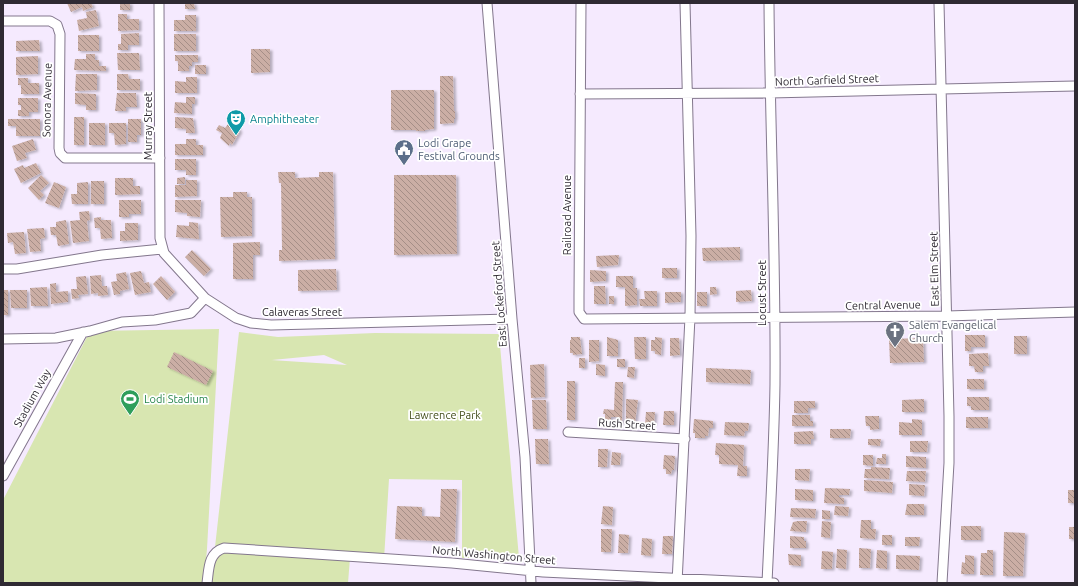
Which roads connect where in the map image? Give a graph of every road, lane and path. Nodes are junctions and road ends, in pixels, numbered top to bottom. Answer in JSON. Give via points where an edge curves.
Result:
{"nodes":[{"id":1,"x":159,"y":3,"type":"edge"},
{"id":2,"x":487,"y":3,"type":"edge"},
{"id":3,"x":581,"y":3,"type":"edge"},
{"id":4,"x":685,"y":3,"type":"edge"},
{"id":5,"x":769,"y":3,"type":"edge"},
{"id":6,"x":939,"y":3,"type":"edge"},
{"id":7,"x":3,"y":21,"type":"edge"},
{"id":8,"x":1075,"y":86,"type":"edge"},
{"id":9,"x":942,"y":89,"type":"junction"},
{"id":10,"x":770,"y":93,"type":"junction"},
{"id":11,"x":580,"y":94,"type":"junction"},
{"id":12,"x":687,"y":94,"type":"junction"},
{"id":13,"x":160,"y":158,"type":"junction"},
{"id":14,"x":162,"y":249,"type":"junction"},
{"id":15,"x":3,"y":269,"type":"edge"},
{"id":16,"x":206,"y":298,"type":"junction"},
{"id":17,"x":1075,"y":312,"type":"edge"},
{"id":18,"x":947,"y":316,"type":"junction"},
{"id":19,"x":690,"y":317,"type":"junction"},
{"id":20,"x":775,"y":317,"type":"junction"},
{"id":21,"x":512,"y":319,"type":"junction"},
{"id":22,"x":82,"y":332,"type":"junction"},
{"id":23,"x":3,"y":339,"type":"edge"},
{"id":24,"x":568,"y":432,"type":"dead end"},
{"id":25,"x":685,"y":439,"type":"junction"},
{"id":26,"x":3,"y":476,"type":"edge"},
{"id":27,"x":530,"y":570,"type":"junction"},
{"id":28,"x":677,"y":580,"type":"edge"},
{"id":29,"x":207,"y":583,"type":"edge"},
{"id":30,"x":531,"y":583,"type":"edge"},
{"id":31,"x":767,"y":583,"type":"edge"},
{"id":32,"x":774,"y":583,"type":"edge"},
{"id":33,"x":942,"y":583,"type":"edge"}],
"edges":[{"from":1,"to":13,"type":"street","name":"Murray Street"},
{"from":2,"to":21,"type":"street","name":"East Lockeford Street"},
{"from":3,"to":11,"type":"street","name":"Railroad Avenue"},
{"from":4,"to":12,"type":"street"},
{"from":5,"to":10,"type":"street","name":"Locust Street"},
{"from":6,"to":9,"type":"street","name":"East Elm Street"},
{"from":7,"to":13,"type":"street","name":"Sonora Avenue","via":[[50,21],[57,25],[60,42],[59,148],[65,158]]},
{"from":8,"to":9,"type":"street","name":"North Garfield Street"},
{"from":9,"to":10,"type":"street","name":"North Garfield Street"},
{"from":9,"to":18,"type":"street","name":"East Elm Street"},
{"from":10,"to":12,"type":"street","name":"North Garfield Street"},
{"from":10,"to":20,"type":"street","name":"Locust Street"},
{"from":11,"to":12,"type":"street","name":"North Garfield Street"},
{"from":11,"to":19,"type":"street","name":"Railroad Avenue","via":[[579,312],[584,319],[601,320]]},
{"from":12,"to":19,"type":"street","via":[[691,236]]},
{"from":13,"to":14,"type":"street","name":"Murray Street"},
{"from":14,"to":15,"type":"street"},
{"from":14,"to":16,"type":"street","name":"Calaveras Street"},
{"from":16,"to":21,"type":"street","name":"Calaveras Street","via":[[236,318],[271,325]]},
{"from":16,"to":22,"type":"street","via":[[191,313],[155,320],[122,322]]},
{"from":17,"to":18,"type":"street","name":"Central Avenue"},
{"from":18,"to":20,"type":"street","name":"Central Avenue"},
{"from":18,"to":33,"type":"street","name":"East Elm Street","via":[[949,463]]},
{"from":19,"to":20,"type":"street","name":"Central Avenue"},
{"from":19,"to":25,"type":"street"},
{"from":20,"to":31,"type":"street","name":"Locust Street","via":[[774,445]]},
{"from":21,"to":27,"type":"street","name":"East Lockeford Street","via":[[525,457]]},
{"from":22,"to":23,"type":"street","via":[[56,338]]},
{"from":22,"to":26,"type":"street","name":"Stadium Way"},
{"from":24,"to":25,"type":"street","name":"Rush Street"},
{"from":25,"to":28,"type":"street"},
{"from":27,"to":28,"type":"street","name":"North Washington Street"},
{"from":27,"to":29,"type":"street","name":"North Washington Street","via":[[224,548],[213,554],[210,560]]},
{"from":27,"to":30,"type":"street","name":"East Lockeford Street"},
{"from":28,"to":31,"type":"street","name":"North Washington Street"},
{"from":31,"to":32,"type":"street","name":"North Washington Street"}]}
